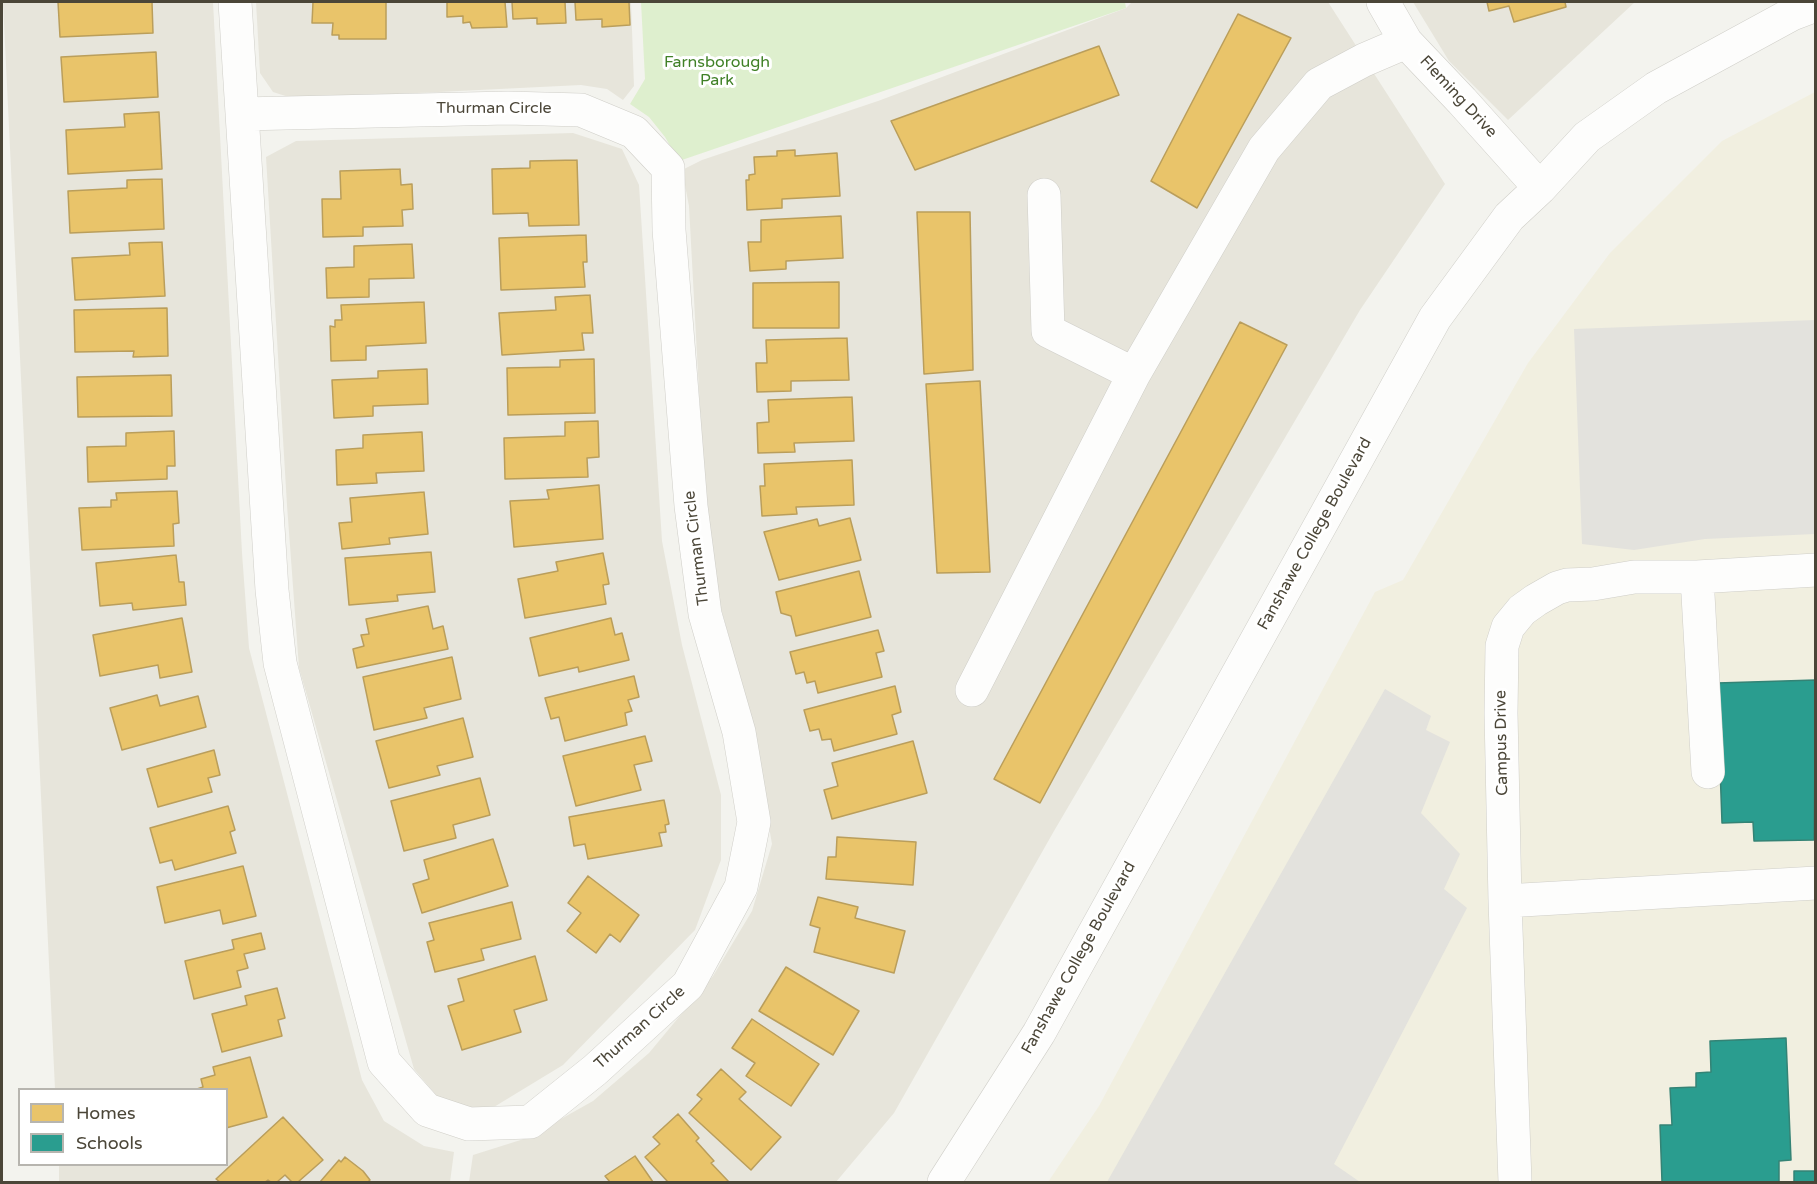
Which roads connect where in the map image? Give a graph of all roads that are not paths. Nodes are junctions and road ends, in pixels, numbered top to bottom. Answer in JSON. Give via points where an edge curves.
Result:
{"nodes":[{"id":1,"x":235,"y":2,"type":"edge"},
{"id":2,"x":1383,"y":2,"type":"edge"},
{"id":3,"x":1815,"y":5,"type":"edge"},
{"id":4,"x":1406,"y":42,"type":"junction"},
{"id":5,"x":242,"y":114,"type":"junction"},
{"id":6,"x":1540,"y":188,"type":"junction"},
{"id":7,"x":1044,"y":195,"type":"dead end"},
{"id":8,"x":1134,"y":374,"type":"junction"},
{"id":9,"x":1815,"y":570,"type":"edge"},
{"id":10,"x":1696,"y":577,"type":"junction"},
{"id":11,"x":972,"y":690,"type":"dead end"},
{"id":12,"x":1708,"y":772,"type":"dead end"},
{"id":13,"x":1815,"y":883,"type":"edge"},
{"id":14,"x":1505,"y":901,"type":"junction"},
{"id":15,"x":944,"y":1182,"type":"edge"},
{"id":16,"x":1515,"y":1182,"type":"edge"}],
"edges":[{"from":1,"to":5,"type":"street","name":"Thurman Circle"},
{"from":2,"to":4,"type":"street","name":"Fleming Drive"},
{"from":3,"to":6,"type":"street","name":"Fanshawe College Boulevard","via":[[1656,88],[1587,137]]},
{"from":4,"to":6,"type":"street","name":"Fleming Drive"},
{"from":4,"to":8,"type":"street","via":[[1319,84],[1264,149]]},
{"from":5,"to":5,"type":"street","name":"Thurman Circle","via":[[279,663],[384,1062],[428,1110],[469,1124],[530,1122],[595,1070],[688,985],[741,887],[754,822],[739,732],[702,592],[691,506],[669,230],[668,168],[634,132],[581,110]]},
{"from":6,"to":15,"type":"street","name":"Fanshawe College Boulevard","via":[[1509,217],[1435,318],[1039,1033]]},
{"from":7,"to":8,"type":"street","via":[[1048,331]]},
{"from":8,"to":11,"type":"street"},
{"from":9,"to":10,"type":"street","name":"Campus Drive"},
{"from":10,"to":12,"type":"street"},
{"from":10,"to":14,"type":"street","name":"Campus Drive","via":[[1567,585],[1536,600],[1508,627],[1500,663]]},
{"from":13,"to":14,"type":"street"},
{"from":14,"to":16,"type":"street","name":"Campus Drive"}]}
